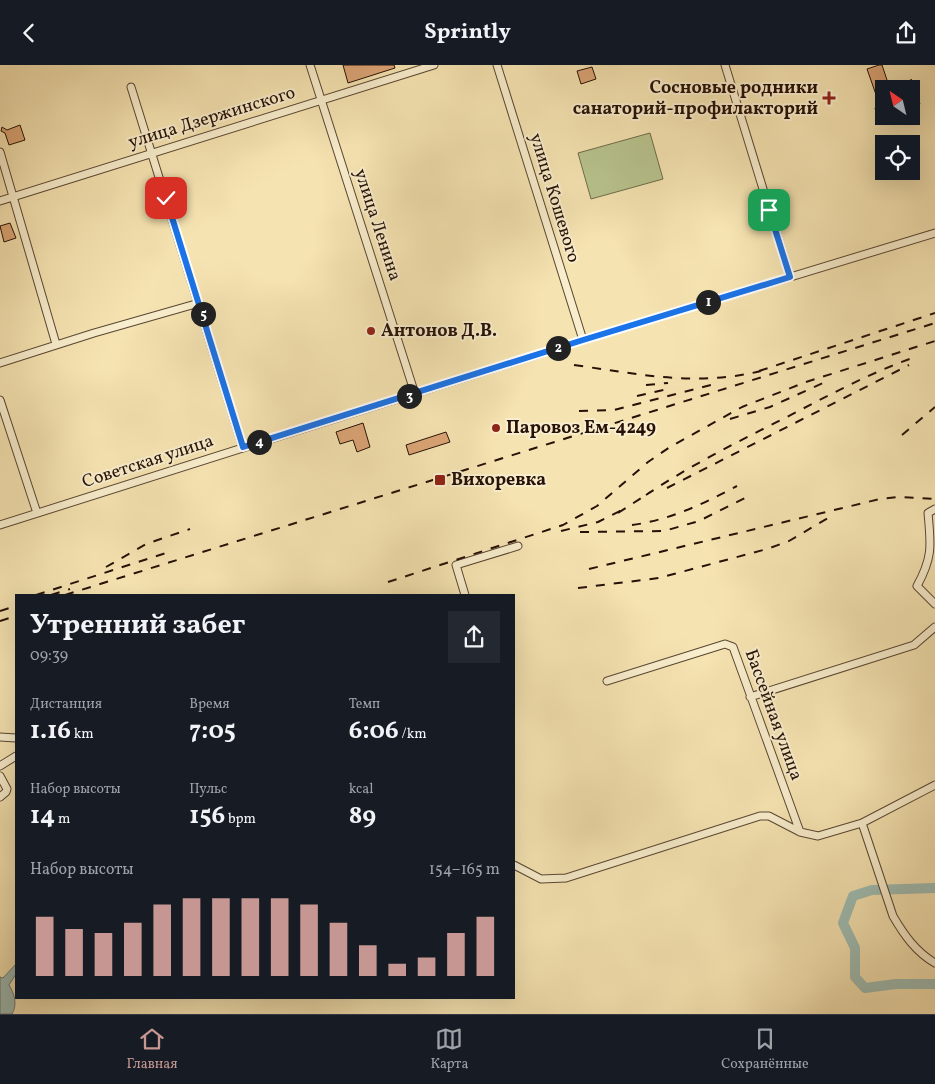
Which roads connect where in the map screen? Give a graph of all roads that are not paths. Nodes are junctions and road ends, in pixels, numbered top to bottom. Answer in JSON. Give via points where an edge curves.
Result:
{"nodes":[{"id":1,"x":310,"y":65,"type":"edge"},
{"id":2,"x":434,"y":65,"type":"edge"},
{"id":3,"x":497,"y":65,"type":"edge"},
{"id":4,"x":725,"y":65,"type":"edge"},
{"id":5,"x":131,"y":87,"type":"dead end"},
{"id":6,"x":321,"y":100,"type":"junction"},
{"id":7,"x":0,"y":152,"type":"edge"},
{"id":8,"x":151,"y":153,"type":"junction"},
{"id":9,"x":12,"y":198,"type":"junction"},
{"id":10,"x":0,"y":201,"type":"edge"},
{"id":11,"x":935,"y":233,"type":"edge"},
{"id":12,"x":790,"y":277,"type":"junction"},
{"id":13,"x":200,"y":303,"type":"junction"},
{"id":14,"x":583,"y":340,"type":"junction"},
{"id":15,"x":56,"y":344,"type":"junction"},
{"id":16,"x":0,"y":363,"type":"edge"},
{"id":17,"x":415,"y":394,"type":"junction"},
{"id":18,"x":0,"y":400,"type":"edge"},
{"id":19,"x":243,"y":447,"type":"junction"},
{"id":20,"x":935,"y":509,"type":"edge"},
{"id":21,"x":37,"y":513,"type":"junction"},
{"id":22,"x":0,"y":525,"type":"edge"},
{"id":23,"x":518,"y":546,"type":"dead end"},
{"id":24,"x":465,"y":594,"type":"edge"},
{"id":25,"x":935,"y":604,"type":"edge"},
{"id":26,"x":935,"y":627,"type":"edge"},
{"id":27,"x":607,"y":681,"type":"dead end"},
{"id":28,"x":750,"y":697,"type":"junction"},
{"id":29,"x":0,"y":737,"type":"edge"},
{"id":30,"x":15,"y":738,"type":"edge"},
{"id":31,"x":0,"y":743,"type":"edge"},
{"id":32,"x":15,"y":757,"type":"edge"},
{"id":33,"x":0,"y":766,"type":"edge"},
{"id":34,"x":0,"y":776,"type":"edge"},
{"id":35,"x":935,"y":785,"type":"edge"},
{"id":36,"x":0,"y":797,"type":"edge"},
{"id":37,"x":862,"y":823,"type":"junction"},
{"id":38,"x":800,"y":832,"type":"junction"},
{"id":39,"x":515,"y":866,"type":"edge"},
{"id":40,"x":935,"y":963,"type":"edge"}],
"edges":[{"from":1,"to":6,"type":"street","name":"улица Ленина"},
{"from":2,"to":6,"type":"street","name":"улица Дзержинского"},
{"from":3,"to":14,"type":"street","name":"улица Кошевого"},
{"from":4,"to":12,"type":"street"},
{"from":5,"to":8,"type":"street"},
{"from":6,"to":8,"type":"street","name":"улица Дзержинского"},
{"from":6,"to":17,"type":"street","name":"улица Ленина"},
{"from":7,"to":9,"type":"street"},
{"from":8,"to":9,"type":"street","name":"улица Дзержинского"},
{"from":8,"to":13,"type":"street"},
{"from":9,"to":10,"type":"street","name":"улица Дзержинского"},
{"from":9,"to":15,"type":"street"},
{"from":11,"to":12,"type":"street","name":"Советская улица"},
{"from":12,"to":14,"type":"street","name":"Советская улица"},
{"from":13,"to":15,"type":"street"},
{"from":13,"to":19,"type":"street"},
{"from":14,"to":17,"type":"street","name":"Советская улица"},
{"from":15,"to":16,"type":"street"},
{"from":17,"to":19,"type":"street","name":"Советская улица"},
{"from":18,"to":21,"type":"street"},
{"from":19,"to":21,"type":"street","name":"Советская улица"},
{"from":20,"to":25,"type":"street","via":[[928,513],[930,543],[927,567],[916,586]]},
{"from":21,"to":22,"type":"street","name":"Советская улица"},
{"from":23,"to":24,"type":"street","via":[[456,565]]},
{"from":26,"to":28,"type":"street","via":[[914,645]]},
{"from":27,"to":28,"type":"street","name":"Бассейная улица","via":[[725,644],[733,647]]},
{"from":28,"to":38,"type":"street","name":"Бассейная улица"},
{"from":29,"to":30,"type":"street"},
{"from":30,"to":31,"type":"street"},
{"from":32,"to":33,"type":"street"},
{"from":34,"to":36,"type":"street","via":[[7,789]]},
{"from":35,"to":37,"type":"street"},
{"from":37,"to":38,"type":"street","via":[[818,836]]},
{"from":37,"to":40,"type":"street","via":[[894,916],[908,939]]},
{"from":38,"to":39,"type":"street","via":[[769,816],[760,816],[566,878],[541,879]]}]}
